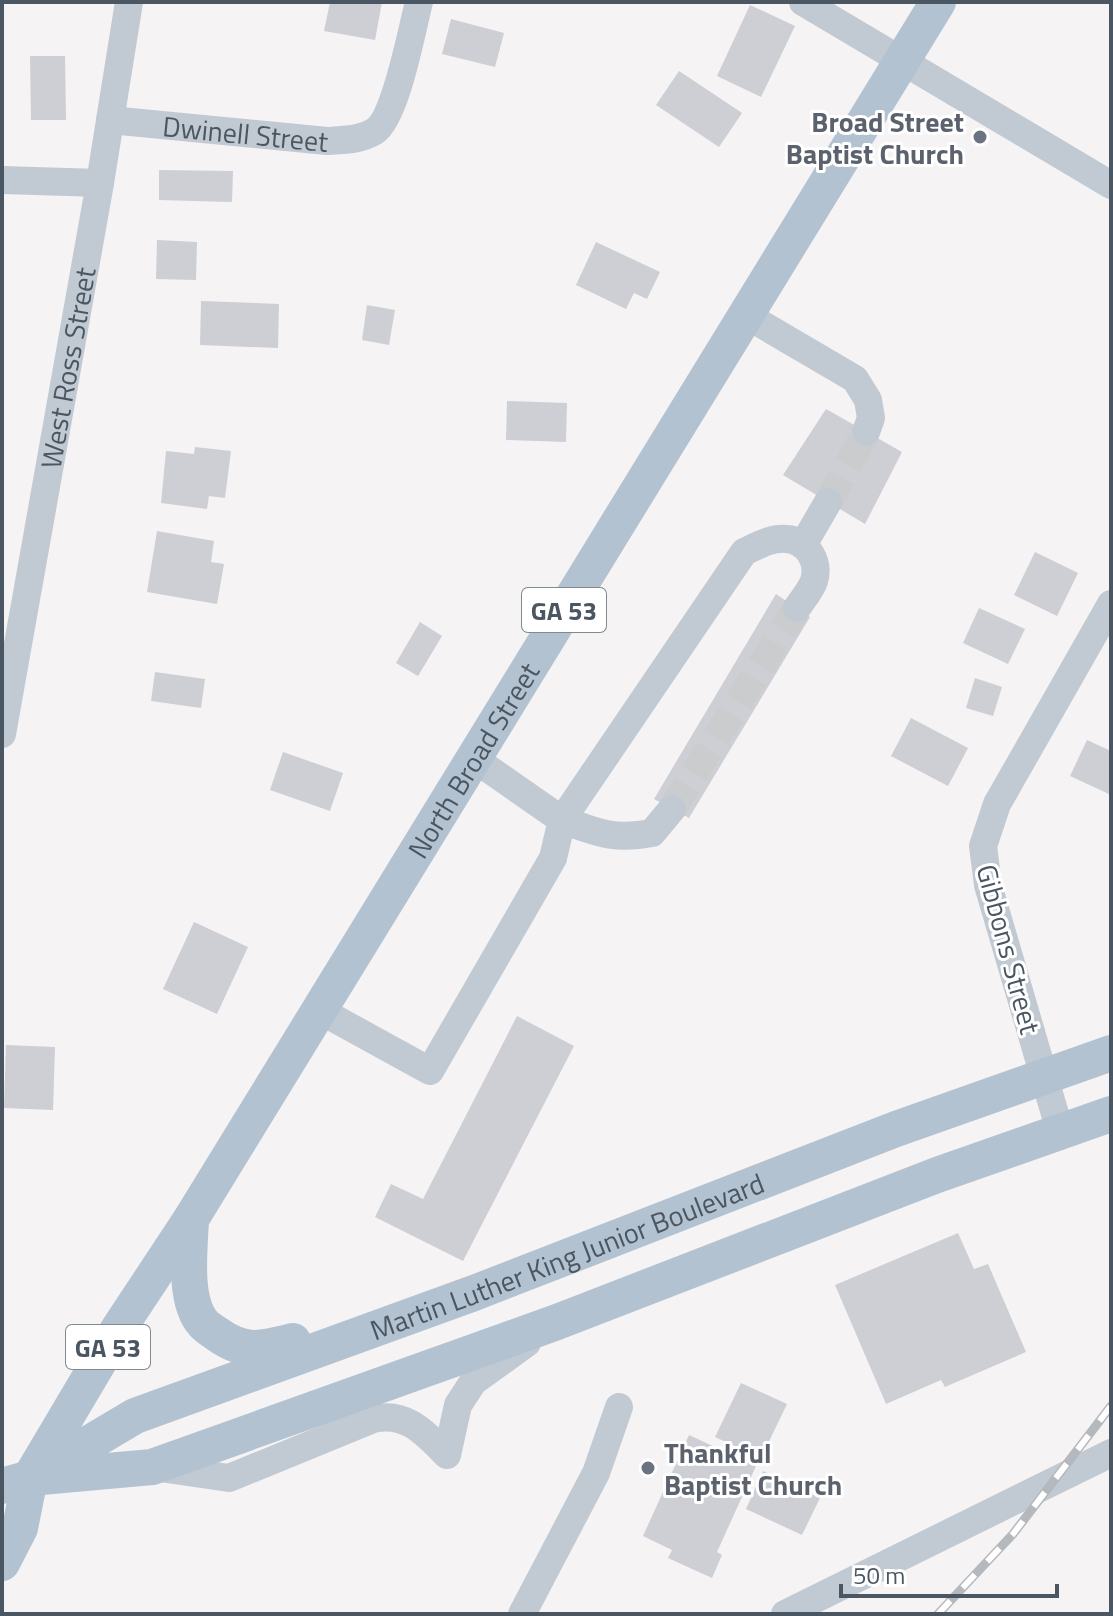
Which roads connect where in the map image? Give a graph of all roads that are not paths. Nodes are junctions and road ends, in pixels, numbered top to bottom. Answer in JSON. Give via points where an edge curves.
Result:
{"nodes":[{"id":1,"x":129,"y":2,"type":"edge"},
{"id":2,"x":419,"y":2,"type":"edge"},
{"id":3,"x":803,"y":2,"type":"edge"},
{"id":4,"x":938,"y":2,"type":"edge"},
{"id":5,"x":902,"y":60,"type":"junction"},
{"id":6,"x":110,"y":120,"type":"junction"},
{"id":7,"x":2,"y":180,"type":"edge"},
{"id":8,"x":100,"y":183,"type":"junction"},
{"id":9,"x":1111,"y":185,"type":"edge"},
{"id":10,"x":746,"y":315,"type":"junction"},
{"id":11,"x":866,"y":432,"type":"tunnel mouth"},
{"id":12,"x":828,"y":502,"type":"tunnel mouth"},
{"id":13,"x":803,"y":545,"type":"junction"},
{"id":14,"x":1111,"y":604,"type":"edge"},
{"id":15,"x":797,"y":608,"type":"tunnel mouth"},
{"id":16,"x":2,"y":734,"type":"edge"},
{"id":17,"x":473,"y":758,"type":"junction"},
{"id":18,"x":672,"y":809,"type":"tunnel mouth"},
{"id":19,"x":562,"y":820,"type":"junction"},
{"id":20,"x":319,"y":1010,"type":"junction"},
{"id":21,"x":1111,"y":1053,"type":"edge"},
{"id":22,"x":1045,"y":1077,"type":"junction"},
{"id":23,"x":1087,"y":1122,"type":"edge"},
{"id":24,"x":191,"y":1219,"type":"junction"},
{"id":25,"x":611,"y":1241,"type":"junction"},
{"id":26,"x":557,"y":1322,"type":"junction"},
{"id":27,"x":619,"y":1407,"type":"dead end"},
{"id":28,"x":1111,"y":1453,"type":"edge"},
{"id":29,"x":152,"y":1467,"type":"junction"},
{"id":30,"x":16,"y":1482,"type":"edge"},
{"id":31,"x":2,"y":1502,"type":"edge"},
{"id":32,"x":2,"y":1563,"type":"edge"},
{"id":33,"x":522,"y":1614,"type":"edge"},
{"id":34,"x":785,"y":1614,"type":"edge"}],
"edges":[{"from":1,"to":6,"type":"street","name":"West Ross Street"},
{"from":2,"to":6,"type":"street","name":"Dwinell Street","via":[[387,118],[359,138],[327,141]]},
{"from":3,"to":5,"type":"street"},
{"from":4,"to":5,"type":"main road","name":"North Broad Street","number":"GA 53"},
{"from":5,"to":9,"type":"street"},
{"from":5,"to":10,"type":"main road","name":"North Broad Street","number":"GA 53"},
{"from":6,"to":8,"type":"street","name":"West Ross Street"},
{"from":7,"to":8,"type":"street"},
{"from":8,"to":16,"type":"street","name":"West Ross Street"},
{"from":10,"to":11,"type":"street","via":[[855,379],[868,400],[871,418]]},
{"from":10,"to":17,"type":"main road","name":"North Broad Street","number":"GA 53"},
{"from":12,"to":13,"type":"street"},
{"from":13,"to":15,"type":"street","via":[[812,555],[814,581]]},
{"from":13,"to":19,"type":"street","via":[[787,539],[744,552]]},
{"from":14,"to":22,"type":"street","name":"Gibbons Street","via":[[997,804],[983,846],[988,885]]},
{"from":17,"to":19,"type":"street"},
{"from":17,"to":20,"type":"main road","name":"North Broad Street","number":"GA 53"},
{"from":18,"to":19,"type":"street","via":[[652,833],[631,837],[610,837]]},
{"from":19,"to":20,"type":"street","via":[[553,858],[430,1071]]},
{"from":20,"to":24,"type":"main road","name":"North Broad Street","number":"GA 53"},
{"from":21,"to":22,"type":"main road","name":"Martin Luther King Junior Boulevard"},
{"from":22,"to":23,"type":"street","name":"Gibbons Street"},
{"from":22,"to":25,"type":"main road","name":"Martin Luther King Junior Boulevard","via":[[896,1129]]},
{"from":23,"to":26,"type":"main road","name":"Martin Luther King Junior Boulevard"},
{"from":24,"to":25,"type":"main road","via":[[190,1283],[196,1309],[202,1322],[220,1336],[249,1350],[309,1337],[453,1280]]},
{"from":24,"to":30,"type":"main road","name":"North Broad Street","number":"GA 53"},
{"from":25,"to":30,"type":"main road","name":"Martin Luther King Junior Boulevard","via":[[135,1416]]},
{"from":26,"to":29,"type":"main road","name":"Martin Luther King Junior Boulevard"},
{"from":26,"to":29,"type":"street","via":[[473,1382],[458,1405],[447,1455],[424,1432],[389,1415],[229,1478]]},
{"from":27,"to":33,"type":"street","via":[[596,1473]]},
{"from":28,"to":34,"type":"street"},
{"from":29,"to":30,"type":"main road","name":"Martin Luther King Junior Boulevard"},
{"from":30,"to":31,"type":"main road","name":"Martin Luther King Junior Boulevard","number":"GA 53"},
{"from":30,"to":32,"type":"main road","number":"GA 53","via":[[20,1528]]}]}
